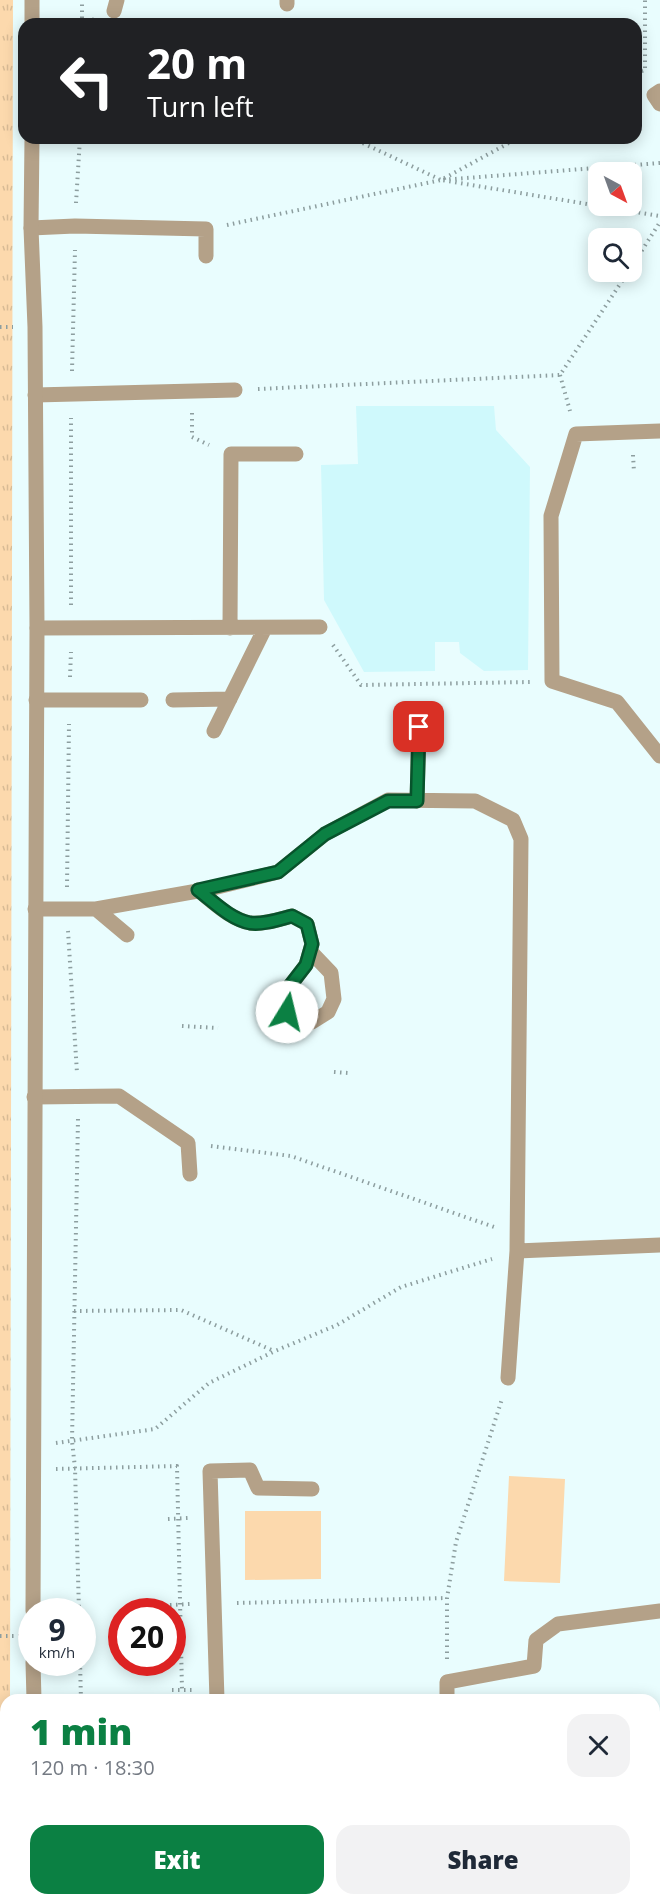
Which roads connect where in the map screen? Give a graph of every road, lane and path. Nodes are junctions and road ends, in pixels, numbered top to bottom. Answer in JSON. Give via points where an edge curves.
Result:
{"nodes":[{"id":1,"x":32,"y":0,"type":"edge"},
{"id":2,"x":82,"y":0,"type":"edge"},
{"id":3,"x":645,"y":0,"type":"edge"},
{"id":4,"x":32,"y":18,"type":"edge"},
{"id":5,"x":82,"y":18,"type":"edge"},
{"id":6,"x":645,"y":68,"type":"dead end"},
{"id":7,"x":660,"y":91,"type":"edge"},
{"id":8,"x":660,"y":104,"type":"edge"},
{"id":9,"x":32,"y":144,"type":"edge"},
{"id":10,"x":80,"y":144,"type":"edge"},
{"id":11,"x":365,"y":144,"type":"edge"},
{"id":12,"x":507,"y":144,"type":"edge"},
{"id":13,"x":660,"y":163,"type":"edge"},
{"id":14,"x":441,"y":180,"type":"junction"},
{"id":15,"x":660,"y":216,"type":"edge"},
{"id":16,"x":660,"y":222,"type":"edge"},
{"id":17,"x":75,"y":226,"type":"junction"},
{"id":18,"x":31,"y":228,"type":"junction"},
{"id":19,"x":206,"y":229,"type":"junction"},
{"id":20,"x":642,"y":250,"type":"edge"},
{"id":21,"x":206,"y":256,"type":"dead end"},
{"id":22,"x":621,"y":282,"type":"edge"},
{"id":23,"x":560,"y":375,"type":"junction"},
{"id":24,"x":236,"y":390,"type":"joint"},
{"id":25,"x":192,"y":391,"type":"junction"},
{"id":26,"x":72,"y":394,"type":"junction"},
{"id":27,"x":35,"y":395,"type":"junction"},
{"id":28,"x":660,"y":431,"type":"edge"},
{"id":29,"x":576,"y":434,"type":"junction"},
{"id":30,"x":231,"y":454,"type":"junction"},
{"id":31,"x":296,"y":454,"type":"dead end"},
{"id":32,"x":321,"y":627,"type":"joint"},
{"id":33,"x":37,"y":628,"type":"junction"},
{"id":34,"x":71,"y":628,"type":"junction"},
{"id":35,"x":230,"y":628,"type":"junction"},
{"id":36,"x":265,"y":628,"type":"junction"},
{"id":37,"x":552,"y":681,"type":"junction"},
{"id":38,"x":230,"y":699,"type":"junction"},
{"id":39,"x":36,"y":700,"type":"junction"},
{"id":40,"x":70,"y":700,"type":"junction"},
{"id":41,"x":141,"y":700,"type":"dead end"},
{"id":42,"x":174,"y":700,"type":"dead end"},
{"id":43,"x":419,"y":727,"type":"dead end"},
{"id":44,"x":214,"y":731,"type":"dead end"},
{"id":45,"x":660,"y":756,"type":"edge"},
{"id":46,"x":417,"y":801,"type":"junction"},
{"id":47,"x":198,"y":890,"type":"junction"},
{"id":48,"x":35,"y":909,"type":"junction"},
{"id":49,"x":67,"y":909,"type":"junction"},
{"id":50,"x":96,"y":909,"type":"junction"},
{"id":51,"x":127,"y":935,"type":"dead end"},
{"id":52,"x":310,"y":951,"type":"dead end"},
{"id":53,"x":182,"y":1026,"type":"dead end"},
{"id":54,"x":218,"y":1028,"type":"dead end"},
{"id":55,"x":334,"y":1072,"type":"dead end"},
{"id":56,"x":348,"y":1073,"type":"dead end"},
{"id":57,"x":78,"y":1096,"type":"junction"},
{"id":58,"x":34,"y":1097,"type":"junction"},
{"id":59,"x":188,"y":1143,"type":"junction"},
{"id":60,"x":190,"y":1174,"type":"dead end"},
{"id":61,"x":518,"y":1235,"type":"junction"},
{"id":62,"x":660,"y":1245,"type":"edge"},
{"id":63,"x":518,"y":1251,"type":"junction"},
{"id":64,"x":74,"y":1311,"type":"junction"},
{"id":65,"x":275,"y":1351,"type":"junction"},
{"id":66,"x":508,"y":1378,"type":"joint"},
{"id":67,"x":72,"y":1441,"type":"junction"},
{"id":68,"x":34,"y":1446,"type":"junction"},
{"id":69,"x":75,"y":1468,"type":"junction"},
{"id":70,"x":34,"y":1470,"type":"junction"},
{"id":71,"x":312,"y":1489,"type":"dead end"},
{"id":72,"x":33,"y":1598,"type":"edge"},
{"id":73,"x":79,"y":1598,"type":"edge"},
{"id":74,"x":447,"y":1598,"type":"junction"},
{"id":75,"x":214,"y":1603,"type":"junction"},
{"id":76,"x":660,"y":1611,"type":"edge"},
{"id":77,"x":0,"y":1636,"type":"edge"},
{"id":78,"x":18,"y":1636,"type":"edge"},
{"id":79,"x":33,"y":1676,"type":"edge"},
{"id":80,"x":80,"y":1676,"type":"edge"},
{"id":81,"x":447,"y":1682,"type":"junction"},
{"id":82,"x":182,"y":1690,"type":"dead end"},
{"id":83,"x":33,"y":1694,"type":"edge"},
{"id":84,"x":81,"y":1694,"type":"edge"},
{"id":85,"x":217,"y":1694,"type":"edge"},
{"id":86,"x":447,"y":1694,"type":"edge"}],
"edges":[{"from":1,"to":4,"type":"street"},
{"from":2,"to":5,"type":"path"},
{"from":3,"to":6,"type":"path"},
{"from":7,"to":8,"type":"street","via":[[654,95]]},
{"from":9,"to":18,"type":"street"},
{"from":10,"to":17,"type":"path"},
{"from":11,"to":14,"type":"path"},
{"from":12,"to":14,"type":"path"},
{"from":13,"to":14,"type":"path"},
{"from":14,"to":15,"type":"path"},
{"from":14,"to":19,"type":"path"},
{"from":16,"to":20,"type":"path"},
{"from":17,"to":18,"type":"street"},
{"from":17,"to":19,"type":"street"},
{"from":17,"to":26,"type":"path"},
{"from":18,"to":27,"type":"street"},
{"from":19,"to":21,"type":"street"},
{"from":22,"to":23,"type":"path"},
{"from":23,"to":24,"type":"path"},
{"from":23,"to":29,"type":"path"},
{"from":24,"to":25,"type":"street"},
{"from":25,"to":26,"type":"street"},
{"from":25,"to":30,"type":"path","via":[[192,437]]},
{"from":26,"to":27,"type":"street"},
{"from":26,"to":34,"type":"path"},
{"from":27,"to":33,"type":"street"},
{"from":28,"to":29,"type":"street"},
{"from":29,"to":37,"type":"street","via":[[551,516]]},
{"from":30,"to":31,"type":"street"},
{"from":30,"to":35,"type":"street"},
{"from":32,"to":36,"type":"street"},
{"from":32,"to":37,"type":"path","via":[[361,685]]},
{"from":33,"to":34,"type":"street"},
{"from":33,"to":39,"type":"street"},
{"from":34,"to":35,"type":"street"},
{"from":34,"to":40,"type":"path"},
{"from":35,"to":36,"type":"street"},
{"from":36,"to":38,"type":"street"},
{"from":37,"to":45,"type":"street","via":[[617,702]]},
{"from":38,"to":42,"type":"street"},
{"from":38,"to":44,"type":"street"},
{"from":39,"to":40,"type":"street"},
{"from":39,"to":48,"type":"street"},
{"from":40,"to":41,"type":"street"},
{"from":40,"to":49,"type":"path"},
{"from":43,"to":46,"type":"street"},
{"from":46,"to":47,"type":"street","via":[[388,801],[325,834],[278,872]]},
{"from":46,"to":61,"type":"street","via":[[475,801],[513,820],[521,839]]},
{"from":47,"to":50,"type":"street"},
{"from":47,"to":52,"type":"street","via":[[224,911],[251,923],[292,916],[307,924]]},
{"from":48,"to":49,"type":"street"},
{"from":48,"to":58,"type":"street"},
{"from":49,"to":50,"type":"street"},
{"from":49,"to":57,"type":"path"},
{"from":50,"to":51,"type":"street"},
{"from":53,"to":54,"type":"path"},
{"from":55,"to":56,"type":"path"},
{"from":57,"to":58,"type":"street"},
{"from":57,"to":59,"type":"street","via":[[119,1096]]},
{"from":57,"to":64,"type":"path"},
{"from":58,"to":68,"type":"street"},
{"from":59,"to":60,"type":"street"},
{"from":59,"to":61,"type":"path","via":[[291,1156]]},
{"from":61,"to":63,"type":"street"},
{"from":62,"to":63,"type":"street"},
{"from":63,"to":65,"type":"path","via":[[401,1287],[337,1325]]},
{"from":63,"to":66,"type":"street"},
{"from":64,"to":65,"type":"path","via":[[181,1310]]},
{"from":64,"to":67,"type":"path"},
{"from":65,"to":67,"type":"path","via":[[209,1383],[155,1429]]},
{"from":66,"to":74,"type":"path","via":[[456,1542]]},
{"from":67,"to":68,"type":"path"},
{"from":67,"to":69,"type":"path"},
{"from":68,"to":70,"type":"street"},
{"from":69,"to":70,"type":"path"},
{"from":69,"to":73,"type":"path"},
{"from":69,"to":82,"type":"path","via":[[177,1466]]},
{"from":70,"to":72,"type":"street"},
{"from":71,"to":75,"type":"street","via":[[258,1488],[250,1470],[210,1472]]},
{"from":74,"to":75,"type":"path"},
{"from":74,"to":81,"type":"path"},
{"from":75,"to":85,"type":"street"},
{"from":76,"to":81,"type":"street","via":[[558,1624],[536,1640],[534,1666]]},
{"from":77,"to":78,"type":"path"},
{"from":79,"to":83,"type":"street"},
{"from":80,"to":84,"type":"path"},
{"from":81,"to":86,"type":"street"}]}
